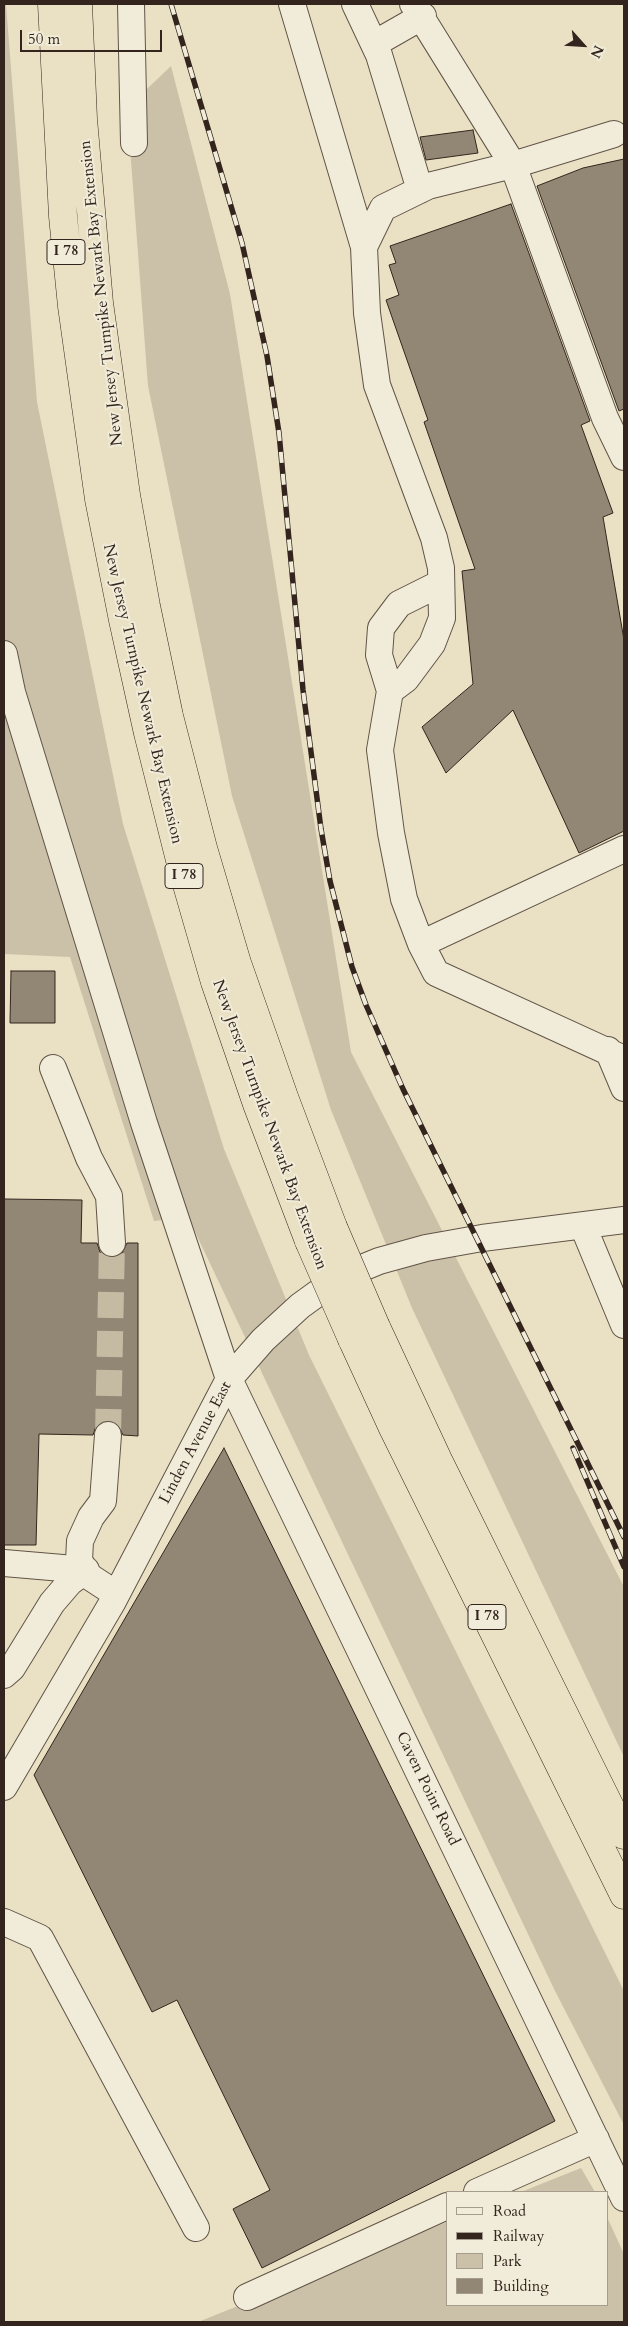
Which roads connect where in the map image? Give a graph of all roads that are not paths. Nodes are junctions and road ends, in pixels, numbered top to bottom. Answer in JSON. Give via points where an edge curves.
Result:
{"nodes":[{"id":1,"x":52,"y":4,"type":"edge"},
{"id":2,"x":78,"y":4,"type":"edge"},
{"id":3,"x":131,"y":4,"type":"edge"},
{"id":4,"x":292,"y":4,"type":"edge"},
{"id":5,"x":355,"y":4,"type":"edge"},
{"id":6,"x":418,"y":10,"type":"edge"},
{"id":7,"x":374,"y":44,"type":"junction"},
{"id":8,"x":614,"y":134,"type":"dead end"},
{"id":9,"x":134,"y":143,"type":"dead end"},
{"id":10,"x":514,"y":165,"type":"junction"},
{"id":11,"x":420,"y":190,"type":"junction"},
{"id":12,"x":364,"y":247,"type":"junction"},
{"id":13,"x":624,"y":457,"type":"edge"},
{"id":14,"x":441,"y":583,"type":"junction"},
{"id":15,"x":4,"y":654,"type":"edge"},
{"id":16,"x":390,"y":691,"type":"junction"},
{"id":17,"x":624,"y":849,"type":"edge"},
{"id":18,"x":421,"y":944,"type":"junction"},
{"id":19,"x":616,"y":1054,"type":"edge"},
{"id":20,"x":53,"y":1068,"type":"dead end"},
{"id":21,"x":624,"y":1088,"type":"edge"},
{"id":22,"x":624,"y":1220,"type":"edge"},
{"id":23,"x":583,"y":1226,"type":"junction"},
{"id":24,"x":112,"y":1243,"type":"tunnel mouth"},
{"id":25,"x":624,"y":1325,"type":"edge"},
{"id":26,"x":229,"y":1379,"type":"junction"},
{"id":27,"x":108,"y":1435,"type":"tunnel mouth"},
{"id":28,"x":4,"y":1563,"type":"edge"},
{"id":29,"x":86,"y":1570,"type":"junction"},
{"id":30,"x":116,"y":1594,"type":"junction"},
{"id":31,"x":4,"y":1675,"type":"edge"},
{"id":32,"x":4,"y":1787,"type":"edge"},
{"id":33,"x":624,"y":1835,"type":"edge"},
{"id":34,"x":624,"y":1895,"type":"edge"},
{"id":35,"x":4,"y":1922,"type":"edge"},
{"id":36,"x":596,"y":2139,"type":"junction"},
{"id":37,"x":479,"y":2191,"type":"edge"},
{"id":38,"x":624,"y":2198,"type":"edge"},
{"id":39,"x":446,"y":2206,"type":"edge"},
{"id":40,"x":196,"y":2228,"type":"dead end"},
{"id":41,"x":247,"y":2297,"type":"dead end"}],
"edges":[{"from":1,"to":34,"type":"highway","name":"New Jersey Turnpike Newark Bay Extension","number":"I 78","bridge":true,"via":[[62,216],[99,499],[148,733],[215,982],[310,1241],[352,1339]]},
{"from":2,"to":33,"type":"highway","name":"New Jersey Turnpike Newark Bay Extension","number":"I 78","bridge":true,"via":[[90,213],[126,495],[169,716],[203,848],[243,981],[333,1227],[438,1460]]},
{"from":3,"to":9,"type":"street"},
{"from":4,"to":12,"type":"street"},
{"from":5,"to":7,"type":"street"},
{"from":6,"to":7,"type":"street"},
{"from":6,"to":10,"type":"street"},
{"from":7,"to":11,"type":"street"},
{"from":8,"to":10,"type":"street"},
{"from":10,"to":11,"type":"street"},
{"from":10,"to":13,"type":"street","via":[[605,418]]},
{"from":11,"to":12,"type":"street","via":[[383,208]]},
{"from":12,"to":14,"type":"street","via":[[367,312],[376,385],[434,538]]},
{"from":14,"to":16,"type":"street","via":[[442,618],[432,644],[406,679]]},
{"from":14,"to":16,"type":"street","via":[[400,604],[381,628],[379,655]]},
{"from":15,"to":26,"type":"street","name":"Caven Point Road","via":[[12,692],[144,1123]]},
{"from":16,"to":18,"type":"street","via":[[380,750],[404,899]]},
{"from":17,"to":18,"type":"street"},
{"from":18,"to":19,"type":"street","via":[[436,972]]},
{"from":19,"to":21,"type":"street"},
{"from":20,"to":24,"type":"street","via":[[89,1158],[109,1196]]},
{"from":22,"to":23,"type":"street","name":"Linden Avenue East"},
{"from":23,"to":25,"type":"street"},
{"from":23,"to":26,"type":"street","name":"Linden Avenue East","via":[[426,1248],[379,1261],[340,1277],[263,1340]]},
{"from":26,"to":30,"type":"street","name":"Linden Avenue East"},
{"from":26,"to":36,"type":"street","name":"Caven Point Road"},
{"from":27,"to":29,"type":"street","via":[[104,1501],[80,1541],[79,1561]]},
{"from":28,"to":29,"type":"street"},
{"from":29,"to":30,"type":"street"},
{"from":29,"to":31,"type":"street","via":[[70,1582],[52,1603],[12,1668]]},
{"from":30,"to":32,"type":"street","name":"Linden Avenue East"},
{"from":35,"to":40,"type":"street","via":[[40,1938]]},
{"from":36,"to":37,"type":"street"},
{"from":36,"to":38,"type":"street","name":"Caven Point Road"},
{"from":39,"to":41,"type":"street"}]}
